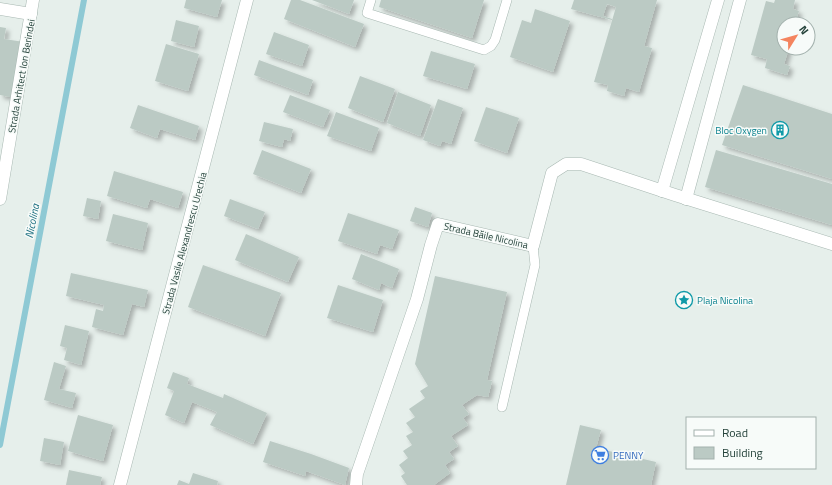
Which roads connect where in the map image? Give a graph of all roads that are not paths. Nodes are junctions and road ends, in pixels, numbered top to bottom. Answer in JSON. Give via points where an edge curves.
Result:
{"nodes":[{"id":1,"x":33,"y":0,"type":"edge"},
{"id":2,"x":247,"y":0,"type":"edge"},
{"id":3,"x":371,"y":0,"type":"edge"},
{"id":4,"x":507,"y":0,"type":"edge"},
{"id":5,"x":718,"y":0,"type":"edge"},
{"id":6,"x":740,"y":0,"type":"edge"},
{"id":7,"x":0,"y":9,"type":"edge"},
{"id":8,"x":31,"y":14,"type":"junction"},
{"id":9,"x":662,"y":191,"type":"junction"},
{"id":10,"x":0,"y":198,"type":"edge"},
{"id":11,"x":686,"y":199,"type":"junction"},
{"id":12,"x":832,"y":244,"type":"edge"},
{"id":13,"x":533,"y":246,"type":"junction"},
{"id":14,"x":502,"y":407,"type":"dead end"},
{"id":15,"x":120,"y":485,"type":"edge"},
{"id":16,"x":356,"y":485,"type":"edge"}],
"edges":[{"from":1,"to":8,"type":"street","name":"Strada Arhitect Ion Berindei"},
{"from":2,"to":15,"type":"street","name":"Strada Vasile Alexandrescu Urechia"},
{"from":3,"to":4,"type":"lane","via":[[367,13],[484,50],[495,40]]},
{"from":5,"to":9,"type":"street"},
{"from":6,"to":11,"type":"street"},
{"from":7,"to":8,"type":"street"},
{"from":8,"to":10,"type":"street","name":"Strada Arhitect Ion Berindei"},
{"from":9,"to":11,"type":"street","name":"Strada Băile Nicolina"},
{"from":9,"to":13,"type":"street","name":"Strada Băile Nicolina","via":[[581,164],[566,164],[552,173]]},
{"from":11,"to":12,"type":"street","name":"Strada Băile Nicolina"},
{"from":13,"to":14,"type":"lane","via":[[535,265]]},
{"from":13,"to":16,"type":"street","name":"Strada Băile Nicolina","via":[[438,224],[430,245],[418,299],[357,474]]}]}
